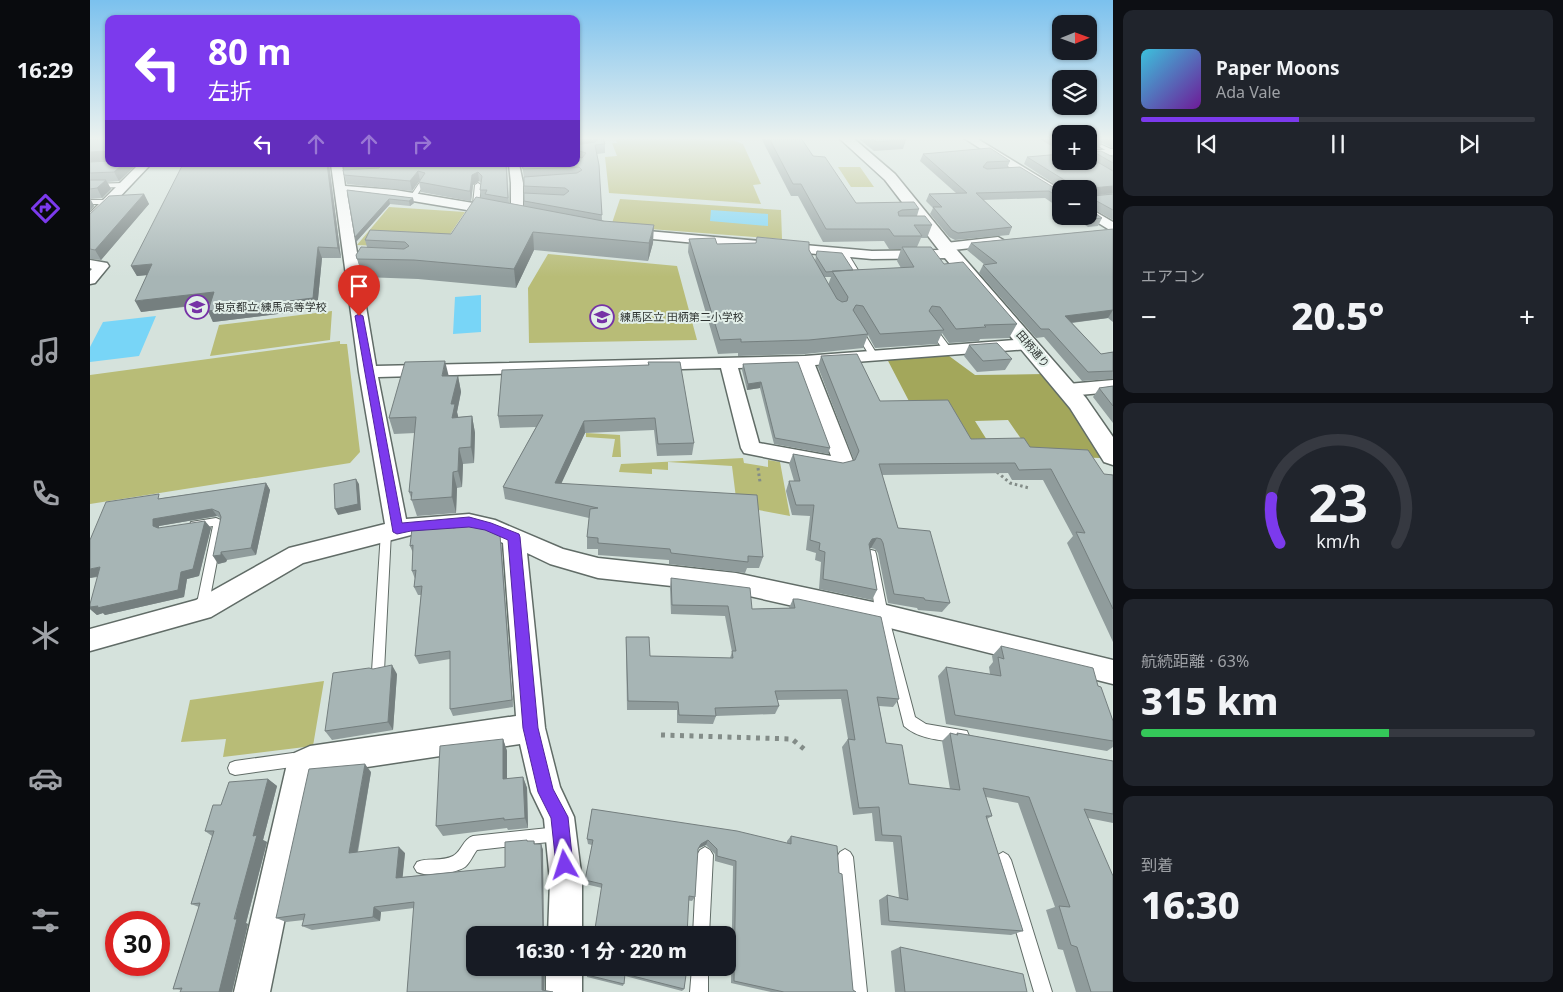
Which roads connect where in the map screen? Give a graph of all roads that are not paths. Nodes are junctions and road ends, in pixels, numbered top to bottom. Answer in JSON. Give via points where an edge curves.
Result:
{"nodes":[{"id":1,"x":342,"y":184,"type":"edge"},
{"id":2,"x":354,"y":184,"type":"edge"},
{"id":3,"x":421,"y":184,"type":"edge"},
{"id":4,"x":522,"y":184,"type":"edge"},
{"id":5,"x":894,"y":184,"type":"edge"},
{"id":6,"x":124,"y":185,"type":"joint"},
{"id":7,"x":478,"y":185,"type":"edge"},
{"id":8,"x":90,"y":186,"type":"edge"},
{"id":9,"x":412,"y":197,"type":"junction"},
{"id":10,"x":90,"y":202,"type":"edge"},
{"id":11,"x":107,"y":202,"type":"junction"},
{"id":12,"x":473,"y":207,"type":"junction"},
{"id":13,"x":517,"y":214,"type":"junction"},
{"id":14,"x":534,"y":217,"type":"edge"},
{"id":15,"x":1097,"y":218,"type":"edge"},
{"id":16,"x":90,"y":220,"type":"edge"},
{"id":17,"x":1113,"y":229,"type":"edge"},
{"id":18,"x":610,"y":232,"type":"edge"},
{"id":19,"x":1096,"y":232,"type":"edge"},
{"id":20,"x":1010,"y":240,"type":"edge"},
{"id":21,"x":949,"y":250,"type":"junction"},
{"id":22,"x":847,"y":253,"type":"junction"},
{"id":23,"x":90,"y":264,"type":"edge"},
{"id":24,"x":90,"y":280,"type":"edge"},
{"id":25,"x":848,"y":281,"type":"edge"},
{"id":26,"x":854,"y":323,"type":"edge"},
{"id":27,"x":929,"y":324,"type":"edge"},
{"id":28,"x":1029,"y":344,"type":"junction"},
{"id":29,"x":948,"y":350,"type":"junction"},
{"id":30,"x":874,"y":356,"type":"junction"},
{"id":31,"x":806,"y":361,"type":"junction"},
{"id":32,"x":728,"y":364,"type":"junction"},
{"id":33,"x":368,"y":372,"type":"junction"},
{"id":34,"x":1113,"y":386,"type":"edge"},
{"id":35,"x":1068,"y":390,"type":"junction"},
{"id":36,"x":1112,"y":451,"type":"edge"},
{"id":37,"x":182,"y":528,"type":"edge"},
{"id":38,"x":391,"y":531,"type":"junction"},
{"id":39,"x":514,"y":537,"type":"junction"},
{"id":40,"x":871,"y":554,"type":"edge"},
{"id":41,"x":202,"y":609,"type":"junction"},
{"id":42,"x":882,"y":615,"type":"junction"},
{"id":43,"x":90,"y":640,"type":"edge"},
{"id":44,"x":378,"y":671,"type":"edge"},
{"id":45,"x":1099,"y":673,"type":"edge"},
{"id":46,"x":531,"y":728,"type":"junction"},
{"id":47,"x":980,"y":739,"type":"edge"},
{"id":48,"x":302,"y":764,"type":"junction"},
{"id":49,"x":235,"y":768,"type":"dead end"},
{"id":50,"x":561,"y":834,"type":"junction"},
{"id":51,"x":704,"y":855,"type":"dead end"},
{"id":52,"x":845,"y":857,"type":"dead end"},
{"id":53,"x":1003,"y":860,"type":"dead end"},
{"id":54,"x":422,"y":868,"type":"dead end"},
{"id":55,"x":565,"y":926,"type":"edge"},
{"id":56,"x":701,"y":926,"type":"edge"},
{"id":57,"x":564,"y":976,"type":"edge"},
{"id":58,"x":700,"y":976,"type":"edge"},
{"id":59,"x":252,"y":992,"type":"edge"},
{"id":60,"x":564,"y":992,"type":"edge"},
{"id":61,"x":699,"y":992,"type":"edge"},
{"id":62,"x":858,"y":992,"type":"edge"},
{"id":63,"x":1043,"y":992,"type":"edge"}],
"edges":[{"from":1,"to":33,"type":"street"},
{"from":2,"to":9,"type":"street","via":[[361,190]]},
{"from":3,"to":9,"type":"lane"},
{"from":4,"to":13,"type":"street"},
{"from":5,"to":21,"type":"street","name":"田柄通り"},
{"from":6,"to":8,"type":"lane"},
{"from":6,"to":11,"type":"street"},
{"from":7,"to":12,"type":"lane"},
{"from":9,"to":12,"type":"street"},
{"from":10,"to":11,"type":"lane"},
{"from":11,"to":16,"type":"street"},
{"from":12,"to":13,"type":"street"},
{"from":13,"to":14,"type":"street"},
{"from":15,"to":17,"type":"street"},
{"from":17,"to":19,"type":"street"},
{"from":18,"to":22,"type":"street","via":[[811,253]]},
{"from":20,"to":21,"type":"street"},
{"from":21,"to":22,"type":"street","via":[[872,255]]},
{"from":21,"to":28,"type":"street","name":"田柄通り"},
{"from":22,"to":25,"type":"lane","via":[[861,280]]},
{"from":23,"to":24,"type":"street","via":[[102,266]]},
{"from":26,"to":30,"type":"lane"},
{"from":27,"to":29,"type":"lane"},
{"from":28,"to":29,"type":"street"},
{"from":28,"to":35,"type":"street","name":"田柄通り"},
{"from":29,"to":30,"type":"street"},
{"from":30,"to":31,"type":"street"},
{"from":31,"to":32,"type":"street"},
{"from":31,"to":32,"type":"street","via":[[843,464],[751,448]]},
{"from":32,"to":33,"type":"street"},
{"from":33,"to":38,"type":"street"},
{"from":34,"to":35,"type":"street"},
{"from":35,"to":36,"type":"street","name":"田柄通り"},
{"from":37,"to":41,"type":"lane","via":[[219,524]]},
{"from":38,"to":39,"type":"street","via":[[411,526],[469,522]]},
{"from":38,"to":41,"type":"street","via":[[297,555]]},
{"from":38,"to":44,"type":"lane"},
{"from":39,"to":42,"type":"street","via":[[558,557],[598,568],[736,582]]},
{"from":39,"to":46,"type":"street"},
{"from":40,"to":42,"type":"lane"},
{"from":41,"to":43,"type":"street"},
{"from":42,"to":45,"type":"street"},
{"from":42,"to":47,"type":"lane","via":[[909,721],[922,730]]},
{"from":46,"to":48,"type":"street"},
{"from":46,"to":50,"type":"street","via":[[546,792],[559,817]]},
{"from":48,"to":49,"type":"lane","via":[[293,760]]},
{"from":48,"to":59,"type":"street"},
{"from":50,"to":54,"type":"lane","via":[[474,844],[460,861]]},
{"from":50,"to":55,"type":"street","via":[[566,881]]},
{"from":51,"to":56,"type":"lane"},
{"from":52,"to":62,"type":"lane"},
{"from":53,"to":63,"type":"lane"},
{"from":57,"to":60,"type":"street"},
{"from":58,"to":61,"type":"lane"}]}
